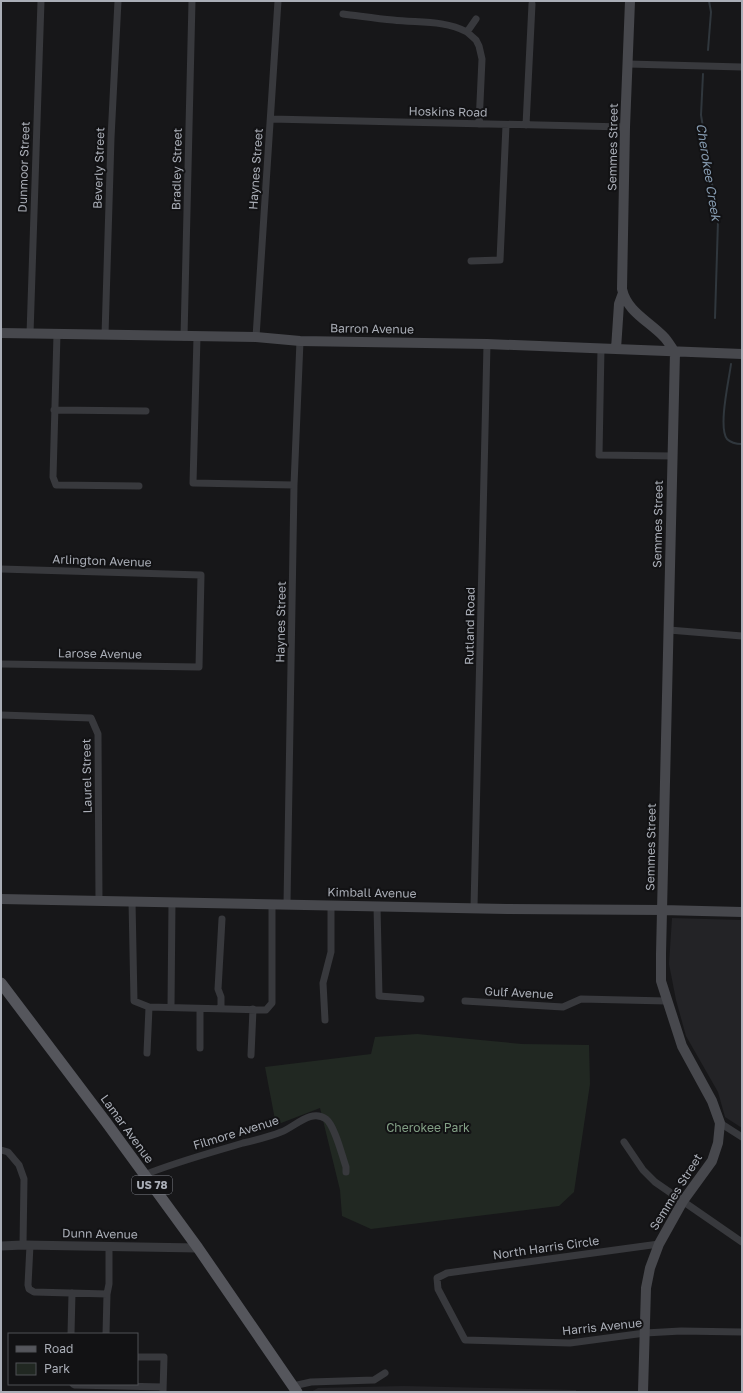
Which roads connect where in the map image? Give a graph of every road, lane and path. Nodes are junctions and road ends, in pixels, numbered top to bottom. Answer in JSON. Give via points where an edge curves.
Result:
{"nodes":[{"id":1,"x":41,"y":1,"type":"edge"},
{"id":2,"x":118,"y":1,"type":"edge"},
{"id":3,"x":192,"y":1,"type":"edge"},
{"id":4,"x":278,"y":1,"type":"edge"},
{"id":5,"x":630,"y":1,"type":"edge"},
{"id":6,"x":532,"y":4,"type":"dead end"},
{"id":7,"x":344,"y":14,"type":"dead end"},
{"id":8,"x":476,"y":19,"type":"dead end"},
{"id":9,"x":467,"y":32,"type":"junction"},
{"id":10,"x":628,"y":64,"type":"junction"},
{"id":11,"x":742,"y":67,"type":"edge"},
{"id":12,"x":271,"y":119,"type":"junction"},
{"id":13,"x":479,"y":124,"type":"junction"},
{"id":14,"x":506,"y":125,"type":"junction"},
{"id":15,"x":526,"y":125,"type":"junction"},
{"id":16,"x":625,"y":127,"type":"junction"},
{"id":17,"x":471,"y":261,"type":"dead end"},
{"id":18,"x":623,"y":293,"type":"junction"},
{"id":19,"x":1,"y":333,"type":"edge"},
{"id":20,"x":30,"y":334,"type":"junction"},
{"id":21,"x":57,"y":334,"type":"junction"},
{"id":22,"x":105,"y":335,"type":"junction"},
{"id":23,"x":184,"y":337,"type":"junction"},
{"id":24,"x":197,"y":337,"type":"junction"},
{"id":25,"x":256,"y":338,"type":"junction"},
{"id":26,"x":300,"y":341,"type":"junction"},
{"id":27,"x":487,"y":344,"type":"junction"},
{"id":28,"x":601,"y":348,"type":"junction"},
{"id":29,"x":616,"y":349,"type":"junction"},
{"id":30,"x":675,"y":352,"type":"junction"},
{"id":31,"x":742,"y":354,"type":"edge"},
{"id":32,"x":54,"y":410,"type":"junction"},
{"id":33,"x":146,"y":411,"type":"dead end"},
{"id":34,"x":673,"y":456,"type":"junction"},
{"id":35,"x":139,"y":486,"type":"dead end"},
{"id":36,"x":294,"y":486,"type":"junction"},
{"id":37,"x":1,"y":568,"type":"edge"},
{"id":38,"x":669,"y":630,"type":"junction"},
{"id":39,"x":742,"y":636,"type":"edge"},
{"id":40,"x":1,"y":664,"type":"edge"},
{"id":41,"x":199,"y":666,"type":"joint"},
{"id":42,"x":1,"y":715,"type":"edge"},
{"id":43,"x":1,"y":899,"type":"edge"},
{"id":44,"x":99,"y":901,"type":"junction"},
{"id":45,"x":132,"y":902,"type":"junction"},
{"id":46,"x":172,"y":902,"type":"junction"},
{"id":47,"x":272,"y":904,"type":"junction"},
{"id":48,"x":287,"y":904,"type":"junction"},
{"id":49,"x":331,"y":905,"type":"junction"},
{"id":50,"x":378,"y":906,"type":"junction"},
{"id":51,"x":474,"y":908,"type":"junction"},
{"id":52,"x":662,"y":910,"type":"junction"},
{"id":53,"x":742,"y":912,"type":"edge"},
{"id":54,"x":222,"y":919,"type":"dead end"},
{"id":55,"x":1,"y":983,"type":"edge"},
{"id":56,"x":421,"y":999,"type":"dead end"},
{"id":57,"x":465,"y":1001,"type":"dead end"},
{"id":58,"x":667,"y":1001,"type":"junction"},
{"id":59,"x":149,"y":1007,"type":"junction"},
{"id":60,"x":171,"y":1007,"type":"junction"},
{"id":61,"x":200,"y":1009,"type":"junction"},
{"id":62,"x":221,"y":1009,"type":"junction"},
{"id":63,"x":253,"y":1009,"type":"junction"},
{"id":64,"x":324,"y":1020,"type":"dead end"},
{"id":65,"x":200,"y":1048,"type":"dead end"},
{"id":66,"x":147,"y":1053,"type":"dead end"},
{"id":67,"x":251,"y":1055,"type":"dead end"},
{"id":68,"x":720,"y":1123,"type":"junction"},
{"id":69,"x":742,"y":1137,"type":"edge"},
{"id":70,"x":624,"y":1142,"type":"dead end"},
{"id":71,"x":1,"y":1150,"type":"edge"},
{"id":72,"x":346,"y":1172,"type":"dead end"},
{"id":73,"x":144,"y":1175,"type":"junction"},
{"id":74,"x":683,"y":1201,"type":"junction"},
{"id":75,"x":742,"y":1242,"type":"edge"},
{"id":76,"x":659,"y":1244,"type":"junction"},
{"id":77,"x":26,"y":1245,"type":"junction"},
{"id":78,"x":1,"y":1246,"type":"edge"},
{"id":79,"x":109,"y":1246,"type":"junction"},
{"id":80,"x":198,"y":1248,"type":"junction"},
{"id":81,"x":72,"y":1293,"type":"junction"},
{"id":82,"x":106,"y":1294,"type":"junction"},
{"id":83,"x":742,"y":1332,"type":"edge"},
{"id":84,"x":71,"y":1333,"type":"edge"},
{"id":85,"x":106,"y":1333,"type":"edge"},
{"id":86,"x":645,"y":1333,"type":"junction"},
{"id":87,"x":465,"y":1340,"type":"joint"},
{"id":88,"x":138,"y":1357,"type":"edge"},
{"id":89,"x":385,"y":1373,"type":"dead end"},
{"id":90,"x":75,"y":1385,"type":"edge"},
{"id":91,"x":163,"y":1389,"type":"edge"},
{"id":92,"x":295,"y":1389,"type":"edge"},
{"id":93,"x":643,"y":1392,"type":"edge"}],
"edges":[{"from":1,"to":20,"type":"street","name":"Dunmoor Street"},
{"from":2,"to":22,"type":"street","name":"Beverly Street"},
{"from":3,"to":23,"type":"street","name":"Bradley Street"},
{"from":4,"to":12,"type":"street","name":"Haynes Street"},
{"from":5,"to":10,"type":"main road","name":"Semmes Street"},
{"from":6,"to":15,"type":"street"},
{"from":7,"to":9,"type":"street","via":[[439,23]]},
{"from":8,"to":9,"type":"street"},
{"from":9,"to":13,"type":"street","via":[[476,40],[482,59]]},
{"from":10,"to":11,"type":"street"},
{"from":10,"to":16,"type":"main road","name":"Semmes Street"},
{"from":12,"to":13,"type":"street","name":"Hoskins Road"},
{"from":12,"to":25,"type":"street","name":"Haynes Street"},
{"from":13,"to":14,"type":"street","name":"Hoskins Road"},
{"from":14,"to":15,"type":"street","name":"Hoskins Road"},
{"from":14,"to":17,"type":"street","via":[[500,260]]},
{"from":15,"to":16,"type":"street","name":"Hoskins Road"},
{"from":16,"to":18,"type":"main road","name":"Semmes Street"},
{"from":18,"to":29,"type":"main road","name":"Semmes Street","via":[[619,304]]},
{"from":18,"to":30,"type":"main road","name":"Semmes Street","via":[[633,311],[664,337]]},
{"from":19,"to":20,"type":"main road","name":"Barron Avenue"},
{"from":20,"to":21,"type":"main road","name":"Barron Avenue"},
{"from":21,"to":22,"type":"main road","name":"Barron Avenue"},
{"from":21,"to":32,"type":"street"},
{"from":22,"to":23,"type":"main road","name":"Barron Avenue"},
{"from":23,"to":24,"type":"main road","name":"Barron Avenue"},
{"from":24,"to":25,"type":"main road","name":"Barron Avenue"},
{"from":24,"to":36,"type":"street","via":[[193,483]]},
{"from":25,"to":26,"type":"main road","name":"Barron Avenue"},
{"from":26,"to":27,"type":"main road","name":"Barron Avenue"},
{"from":26,"to":36,"type":"street","name":"Haynes Street"},
{"from":27,"to":28,"type":"main road","name":"Barron Avenue"},
{"from":27,"to":51,"type":"street","name":"Rutland Road"},
{"from":28,"to":29,"type":"main road","name":"Barron Avenue"},
{"from":28,"to":34,"type":"street","via":[[599,455]]},
{"from":29,"to":30,"type":"main road","name":"Barron Avenue"},
{"from":30,"to":31,"type":"main road","name":"Barron Avenue"},
{"from":30,"to":34,"type":"main road","name":"Semmes Street"},
{"from":32,"to":33,"type":"street"},
{"from":32,"to":35,"type":"street","via":[[52,477],[56,485]]},
{"from":34,"to":38,"type":"main road","name":"Semmes Street"},
{"from":36,"to":48,"type":"street","name":"Haynes Street"},
{"from":37,"to":41,"type":"street","name":"Arlington Avenue","via":[[201,575]]},
{"from":38,"to":39,"type":"street"},
{"from":38,"to":52,"type":"main road","name":"Semmes Street"},
{"from":40,"to":41,"type":"street","name":"Larose Avenue"},
{"from":42,"to":44,"type":"street","name":"Laurel Street","via":[[91,718],[94,723],[98,734],[99,762]]},
{"from":43,"to":44,"type":"main road","name":"Kimball Avenue"},
{"from":44,"to":45,"type":"main road","name":"Kimball Avenue"},
{"from":45,"to":46,"type":"main road","name":"Kimball Avenue"},
{"from":45,"to":59,"type":"street","via":[[134,1001]]},
{"from":46,"to":47,"type":"main road","name":"Kimball Avenue"},
{"from":46,"to":60,"type":"street"},
{"from":47,"to":48,"type":"main road","name":"Kimball Avenue"},
{"from":47,"to":63,"type":"street","via":[[272,1002],[266,1010]]},
{"from":48,"to":49,"type":"main road","name":"Kimball Avenue"},
{"from":49,"to":50,"type":"main road","name":"Kimball Avenue"},
{"from":49,"to":64,"type":"street","via":[[331,952],[323,983]]},
{"from":50,"to":51,"type":"main road","name":"Kimball Avenue"},
{"from":50,"to":56,"type":"street","via":[[379,996]]},
{"from":51,"to":52,"type":"main road","name":"Kimball Avenue"},
{"from":52,"to":53,"type":"main road","name":"Kimball Avenue"},
{"from":52,"to":58,"type":"main road","name":"Semmes Street","via":[[661,981]]},
{"from":54,"to":62,"type":"street","via":[[218,989]]},
{"from":55,"to":73,"type":"main road","name":"Lamar Avenue","number":"US 78"},
{"from":57,"to":58,"type":"street","name":"Gulf Avenue","via":[[564,1007],[581,999]]},
{"from":58,"to":68,"type":"main road","name":"Semmes Street","via":[[682,1046],[712,1101]]},
{"from":59,"to":60,"type":"street"},
{"from":59,"to":66,"type":"street"},
{"from":60,"to":61,"type":"street"},
{"from":61,"to":62,"type":"street"},
{"from":61,"to":65,"type":"street"},
{"from":62,"to":63,"type":"street"},
{"from":63,"to":67,"type":"street"},
{"from":68,"to":69,"type":"street"},
{"from":68,"to":74,"type":"main road","name":"Semmes Street","via":[[718,1143],[712,1161]]},
{"from":70,"to":74,"type":"street","via":[[643,1170],[655,1182]]},
{"from":71,"to":77,"type":"street","via":[[8,1152],[19,1165],[24,1179]]},
{"from":72,"to":73,"type":"street","name":"Filmore Avenue","via":[[331,1125],[326,1120],[314,1116],[306,1117],[282,1132],[166,1166]]},
{"from":73,"to":80,"type":"main road","name":"Lamar Avenue","number":"US 78"},
{"from":74,"to":75,"type":"street"},
{"from":74,"to":76,"type":"main road","name":"Semmes Street"},
{"from":76,"to":86,"type":"main road","name":"Semmes Street","via":[[646,1288]]},
{"from":76,"to":87,"type":"street","name":"North Harris Circle","via":[[447,1273],[438,1278],[438,1290]]},
{"from":77,"to":78,"type":"street","name":"Dunn Avenue"},
{"from":77,"to":79,"type":"street","name":"Dunn Avenue"},
{"from":77,"to":81,"type":"street","via":[[28,1285],[31,1291]]},
{"from":79,"to":80,"type":"street","name":"Dunn Avenue"},
{"from":79,"to":82,"type":"street","via":[[109,1284]]},
{"from":80,"to":92,"type":"main road","name":"Lamar Avenue","number":"US 78"},
{"from":81,"to":82,"type":"street"},
{"from":81,"to":84,"type":"street"},
{"from":82,"to":85,"type":"street"},
{"from":83,"to":86,"type":"street","name":"Harris Avenue"},
{"from":86,"to":87,"type":"street","name":"Harris Avenue","via":[[570,1343]]},
{"from":86,"to":93,"type":"main road","name":"Semmes Street"},
{"from":88,"to":91,"type":"street","via":[[164,1357]]},
{"from":89,"to":92,"type":"street","via":[[374,1380],[311,1382]]},
{"from":90,"to":91,"type":"street"}]}
